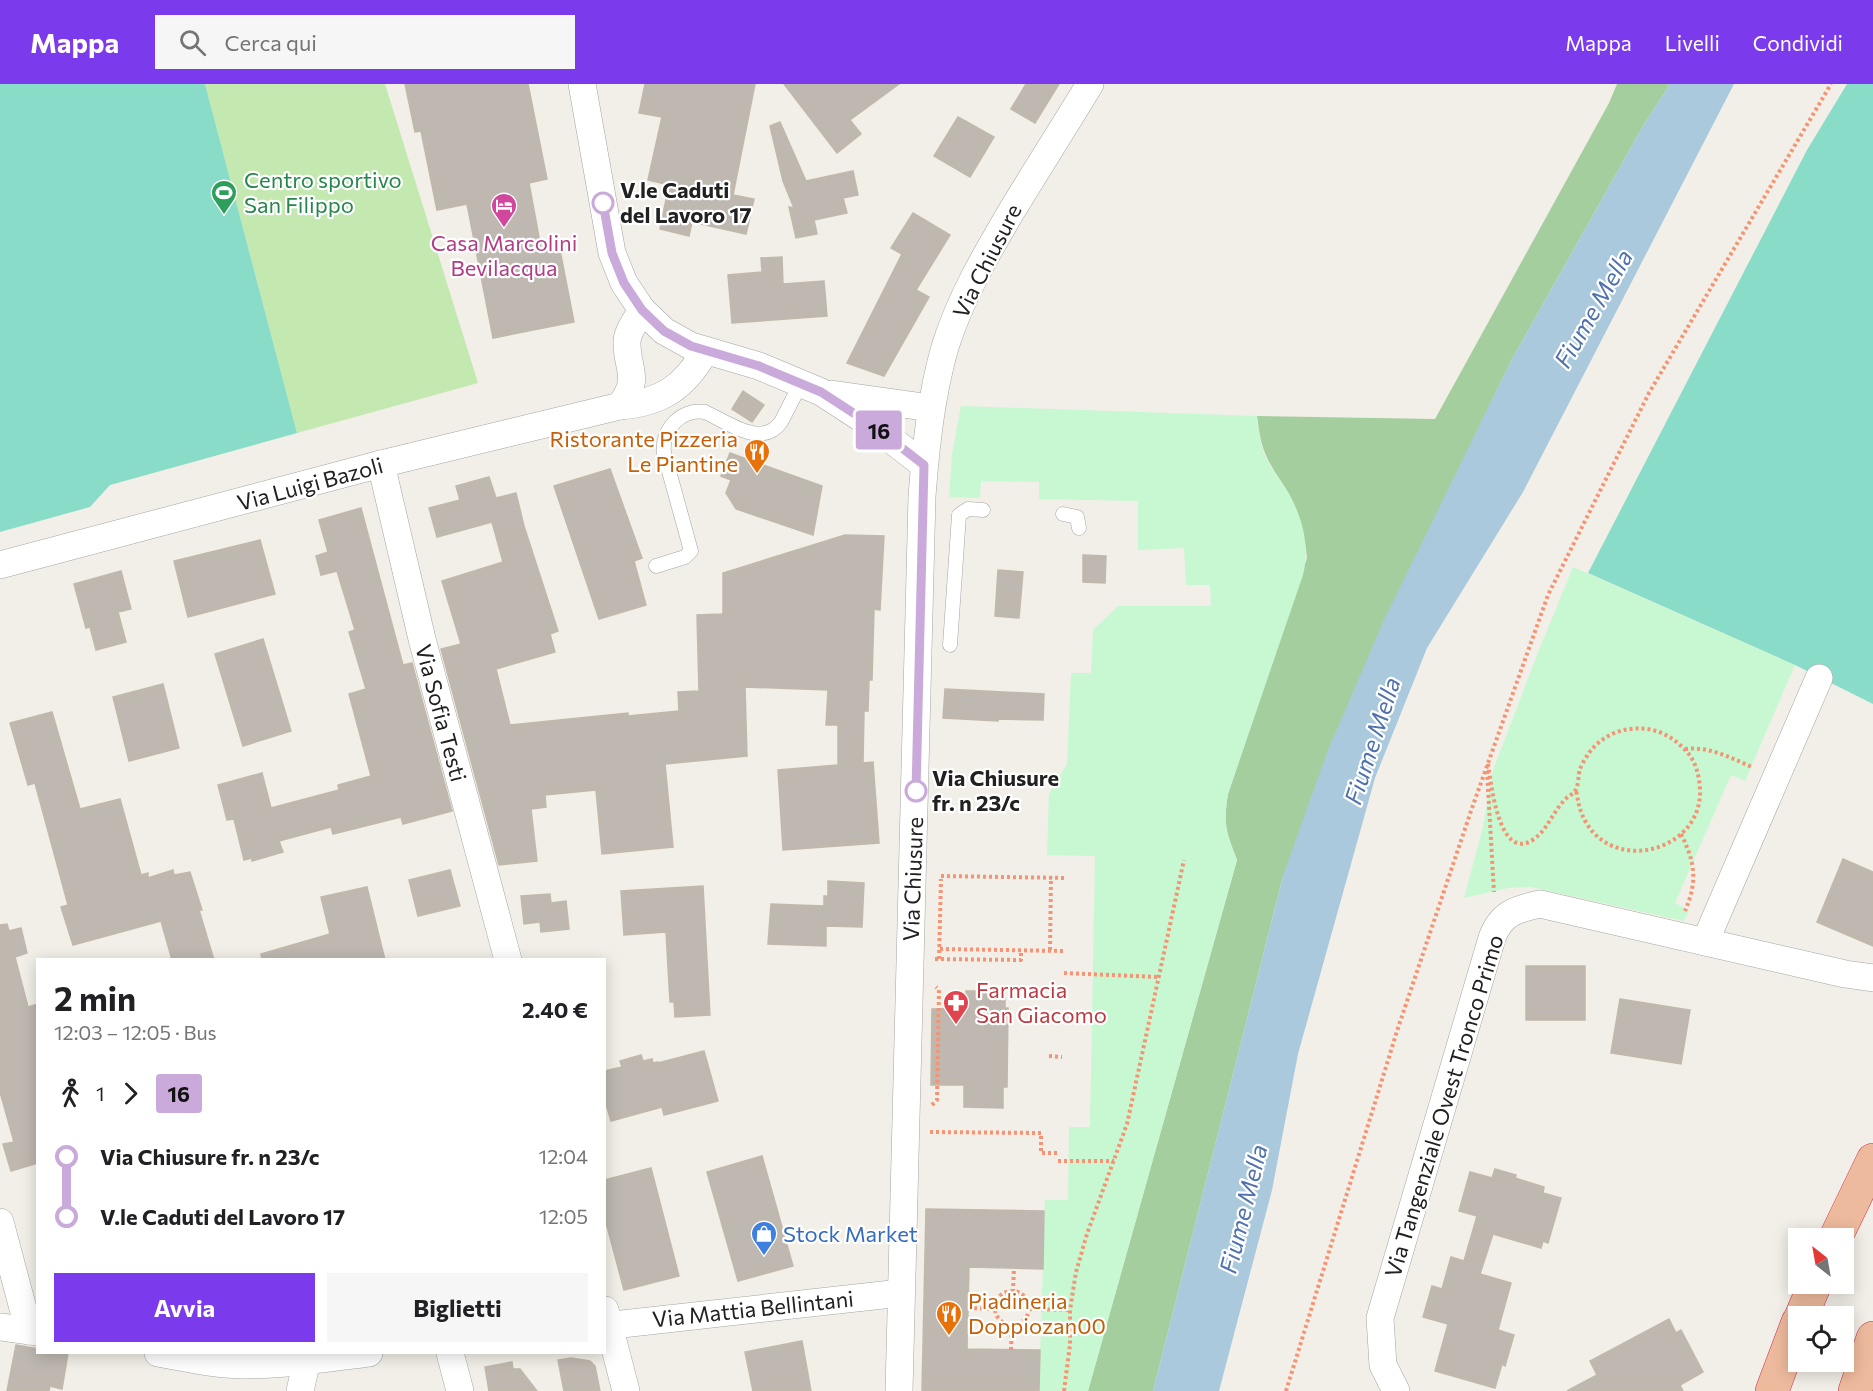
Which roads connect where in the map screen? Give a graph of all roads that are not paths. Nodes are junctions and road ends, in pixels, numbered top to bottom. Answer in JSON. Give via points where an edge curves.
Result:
{"nodes":[{"id":1,"x":582,"y":84,"type":"edge"},
{"id":2,"x":1090,"y":84,"type":"edge"},
{"id":3,"x":642,"y":310,"type":"junction"},
{"id":4,"x":705,"y":351,"type":"junction"},
{"id":5,"x":811,"y":388,"type":"junction"},
{"id":6,"x":674,"y":405,"type":"junction"},
{"id":7,"x":620,"y":406,"type":"junction"},
{"id":8,"x":931,"y":408,"type":"junction"},
{"id":9,"x":381,"y":464,"type":"junction"},
{"id":10,"x":924,"y":465,"type":"junction"},
{"id":11,"x":983,"y":510,"type":"dead end"},
{"id":12,"x":1063,"y":514,"type":"dead end"},
{"id":13,"x":1078,"y":528,"type":"dead end"},
{"id":14,"x":0,"y":565,"type":"edge"},
{"id":15,"x":656,"y":566,"type":"dead end"},
{"id":16,"x":950,"y":645,"type":"dead end"},
{"id":17,"x":1819,"y":678,"type":"dead end"},
{"id":18,"x":1705,"y":942,"type":"junction"},
{"id":19,"x":507,"y":958,"type":"edge"},
{"id":20,"x":1873,"y":978,"type":"edge"},
{"id":21,"x":1873,"y":1160,"type":"edge"},
{"id":22,"x":0,"y":1222,"type":"edge"},
{"id":23,"x":1840,"y":1228,"type":"edge"},
{"id":24,"x":901,"y":1293,"type":"junction"},
{"id":25,"x":606,"y":1320,"type":"edge"},
{"id":26,"x":0,"y":1327,"type":"edge"},
{"id":27,"x":33,"y":1331,"type":"edge"},
{"id":28,"x":1873,"y":1338,"type":"edge"},
{"id":29,"x":1788,"y":1349,"type":"edge"},
{"id":30,"x":165,"y":1354,"type":"edge"},
{"id":31,"x":360,"y":1354,"type":"edge"},
{"id":32,"x":450,"y":1354,"type":"edge"},
{"id":33,"x":307,"y":1360,"type":"junction"},
{"id":34,"x":300,"y":1391,"type":"edge"},
{"id":35,"x":460,"y":1391,"type":"edge"},
{"id":36,"x":626,"y":1391,"type":"edge"},
{"id":37,"x":899,"y":1391,"type":"edge"},
{"id":38,"x":1396,"y":1391,"type":"edge"},
{"id":39,"x":1772,"y":1391,"type":"edge"},
{"id":40,"x":1855,"y":1391,"type":"edge"}],
"edges":[{"from":1,"to":3,"type":"street","via":[[612,253],[624,283]]},
{"from":2,"to":8,"type":"street","name":"Via Chiusure","via":[[969,287],[946,346]]},
{"from":3,"to":4,"type":"street","via":[[664,331]]},
{"from":3,"to":7,"type":"street","via":[[627,340],[633,375],[630,391]]},
{"from":4,"to":5,"type":"street","via":[[742,360]]},
{"from":4,"to":6,"type":"street","name":"Via Luigi Bazoli"},
{"from":5,"to":6,"type":"lane","via":[[777,428],[766,434],[753,434],[705,412]]},
{"from":5,"to":8,"type":"street"},
{"from":5,"to":10,"type":"street","via":[[875,427]]},
{"from":6,"to":7,"type":"street","name":"Via Luigi Bazoli"},
{"from":6,"to":15,"type":"lane","via":[[663,446],[691,550],[688,556]]},
{"from":7,"to":9,"type":"street","name":"Via Luigi Bazoli"},
{"from":8,"to":10,"type":"street","name":"Via Chiusure"},
{"from":9,"to":14,"type":"street","name":"Via Luigi Bazoli"},
{"from":9,"to":19,"type":"street","name":"Via Sofia Testi","via":[[425,651]]},
{"from":10,"to":24,"type":"street","name":"Via Chiusure"},
{"from":11,"to":16,"type":"lane","via":[[968,509],[958,518]]},
{"from":12,"to":13,"type":"lane","via":[[1077,517]]},
{"from":17,"to":18,"type":"street"},
{"from":18,"to":20,"type":"street","name":"Via Tangenziale Ovest Tronco Primo"},
{"from":18,"to":38,"type":"street","name":"Via Tangenziale Ovest Tronco Primo","via":[[1540,904],[1521,908],[1496,926],[1380,1318],[1383,1365]]},
{"from":21,"to":23,"type":"highway"},
{"from":22,"to":27,"type":"street"},
{"from":24,"to":25,"type":"street","name":"Via Mattia Bellintani"},
{"from":24,"to":37,"type":"street","name":"Via Chiusure"},
{"from":25,"to":36,"type":"street"},
{"from":26,"to":27,"type":"street"},
{"from":28,"to":40,"type":"highway"},
{"from":29,"to":39,"type":"highway"},
{"from":30,"to":33,"type":"street","via":[[234,1364]]},
{"from":31,"to":33,"type":"street"},
{"from":32,"to":35,"type":"street"},
{"from":33,"to":34,"type":"street"}]}
